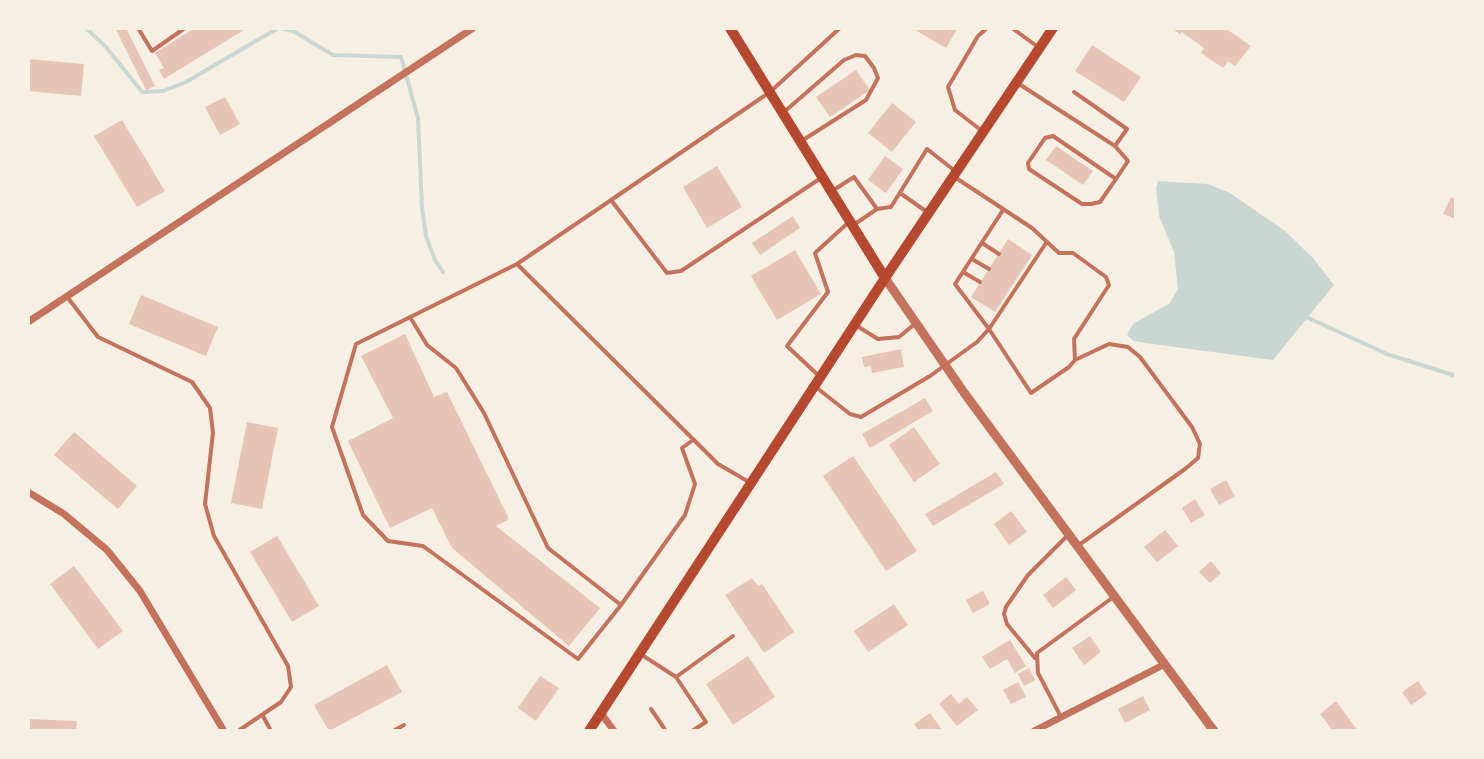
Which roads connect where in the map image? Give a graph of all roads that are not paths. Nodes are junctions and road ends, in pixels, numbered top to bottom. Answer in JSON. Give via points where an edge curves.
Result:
{"nodes":[{"id":1,"x":138,"y":28,"type":"edge"},
{"id":2,"x":185,"y":28,"type":"edge"},
{"id":3,"x":473,"y":28,"type":"edge"},
{"id":4,"x":730,"y":28,"type":"edge"},
{"id":5,"x":840,"y":28,"type":"edge"},
{"id":6,"x":987,"y":28,"type":"edge"},
{"id":7,"x":1012,"y":28,"type":"edge"},
{"id":8,"x":1053,"y":28,"type":"edge"},
{"id":9,"x":1040,"y":48,"type":"junction"},
{"id":10,"x":1017,"y":82,"type":"junction"},
{"id":11,"x":770,"y":92,"type":"junction"},
{"id":12,"x":1074,"y":92,"type":"dead end"},
{"id":13,"x":783,"y":113,"type":"junction"},
{"id":14,"x":984,"y":132,"type":"junction"},
{"id":15,"x":801,"y":141,"type":"junction"},
{"id":16,"x":1115,"y":146,"type":"junction"},
{"id":17,"x":955,"y":174,"type":"junction"},
{"id":18,"x":823,"y":177,"type":"junction"},
{"id":19,"x":1116,"y":179,"type":"junction"},
{"id":20,"x":832,"y":191,"type":"junction"},
{"id":21,"x":900,"y":193,"type":"junction"},
{"id":22,"x":611,"y":200,"type":"junction"},
{"id":23,"x":877,"y":209,"type":"junction"},
{"id":24,"x":1003,"y":210,"type":"junction"},
{"id":25,"x":929,"y":213,"type":"junction"},
{"id":26,"x":852,"y":223,"type":"junction"},
{"id":27,"x":982,"y":243,"type":"junction"},
{"id":28,"x":1046,"y":243,"type":"junction"},
{"id":29,"x":999,"y":254,"type":"dead end"},
{"id":30,"x":972,"y":259,"type":"junction"},
{"id":31,"x":517,"y":264,"type":"junction"},
{"id":32,"x":989,"y":269,"type":"dead end"},
{"id":33,"x":963,"y":272,"type":"junction"},
{"id":34,"x":885,"y":278,"type":"junction"},
{"id":35,"x":980,"y":282,"type":"dead end"},
{"id":36,"x":66,"y":296,"type":"junction"},
{"id":37,"x":410,"y":317,"type":"junction"},
{"id":38,"x":28,"y":322,"type":"edge"},
{"id":39,"x":916,"y":323,"type":"junction"},
{"id":40,"x":855,"y":325,"type":"junction"},
{"id":41,"x":989,"y":329,"type":"junction"},
{"id":42,"x":1075,"y":360,"type":"junction"},
{"id":43,"x":945,"y":365,"type":"junction"},
{"id":44,"x":818,"y":382,"type":"junction"},
{"id":45,"x":693,"y":440,"type":"junction"},
{"id":46,"x":752,"y":483,"type":"junction"},
{"id":47,"x":28,"y":492,"type":"edge"},
{"id":48,"x":1068,"y":534,"type":"junction"},
{"id":49,"x":1077,"y":546,"type":"junction"},
{"id":50,"x":1114,"y":596,"type":"junction"},
{"id":51,"x":621,"y":605,"type":"junction"},
{"id":52,"x":733,"y":636,"type":"dead end"},
{"id":53,"x":640,"y":654,"type":"junction"},
{"id":54,"x":1035,"y":659,"type":"junction"},
{"id":55,"x":1165,"y":664,"type":"junction"},
{"id":56,"x":676,"y":677,"type":"junction"},
{"id":57,"x":651,"y":709,"type":"dead end"},
{"id":58,"x":601,"y":713,"type":"junction"},
{"id":59,"x":263,"y":716,"type":"junction"},
{"id":60,"x":1061,"y":717,"type":"junction"},
{"id":61,"x":404,"y":725,"type":"dead end"},
{"id":62,"x":224,"y":731,"type":"edge"},
{"id":63,"x":238,"y":731,"type":"edge"},
{"id":64,"x":271,"y":731,"type":"edge"},
{"id":65,"x":393,"y":731,"type":"edge"},
{"id":66,"x":589,"y":731,"type":"edge"},
{"id":67,"x":614,"y":731,"type":"edge"},
{"id":68,"x":666,"y":731,"type":"edge"},
{"id":69,"x":692,"y":731,"type":"edge"},
{"id":70,"x":1034,"y":731,"type":"edge"},
{"id":71,"x":1214,"y":731,"type":"edge"}],
"edges":[{"from":1,"to":2,"type":"lane","via":[[152,51]]},
{"from":3,"to":36,"type":"street"},
{"from":4,"to":11,"type":"main road"},
{"from":5,"to":11,"type":"lane"},
{"from":6,"to":14,"type":"lane","via":[[948,87],[955,110]]},
{"from":7,"to":9,"type":"lane"},
{"from":8,"to":9,"type":"main road"},
{"from":9,"to":10,"type":"main road"},
{"from":10,"to":14,"type":"main road"},
{"from":10,"to":16,"type":"lane"},
{"from":11,"to":13,"type":"main road"},
{"from":11,"to":22,"type":"lane"},
{"from":12,"to":16,"type":"lane","via":[[1127,129]]},
{"from":13,"to":15,"type":"main road"},
{"from":13,"to":15,"type":"lane","via":[[844,60],[865,56],[874,68],[878,78],[866,100]]},
{"from":14,"to":17,"type":"main road"},
{"from":15,"to":18,"type":"main road"},
{"from":16,"to":19,"type":"lane","via":[[1128,161]]},
{"from":17,"to":21,"type":"lane","via":[[927,149]]},
{"from":17,"to":24,"type":"lane"},
{"from":17,"to":25,"type":"main road"},
{"from":18,"to":20,"type":"main road"},
{"from":18,"to":22,"type":"lane","via":[[681,271],[667,273]]},
{"from":19,"to":19,"type":"lane","via":[[1053,136],[1045,138],[1028,163],[1029,169],[1082,204],[1100,202]]},
{"from":20,"to":23,"type":"lane","via":[[854,177]]},
{"from":20,"to":26,"type":"main road"},
{"from":21,"to":23,"type":"lane","via":[[891,207]]},
{"from":21,"to":25,"type":"lane"},
{"from":22,"to":31,"type":"lane"},
{"from":23,"to":26,"type":"lane"},
{"from":24,"to":27,"type":"lane"},
{"from":24,"to":28,"type":"lane"},
{"from":25,"to":34,"type":"main road"},
{"from":26,"to":34,"type":"main road"},
{"from":26,"to":44,"type":"lane","via":[[815,253],[828,292],[787,346]]},
{"from":27,"to":29,"type":"lane"},
{"from":27,"to":30,"type":"lane"},
{"from":28,"to":41,"type":"lane"},
{"from":28,"to":42,"type":"lane","via":[[1059,253],[1073,253],[1109,285],[1074,339]]},
{"from":30,"to":32,"type":"lane"},
{"from":30,"to":33,"type":"lane"},
{"from":31,"to":37,"type":"lane"},
{"from":31,"to":45,"type":"lane"},
{"from":33,"to":35,"type":"lane"},
{"from":33,"to":41,"type":"lane","via":[[955,284]]},
{"from":34,"to":39,"type":"street"},
{"from":34,"to":40,"type":"main road"},
{"from":36,"to":38,"type":"street"},
{"from":36,"to":59,"type":"lane","via":[[98,337],[192,382],[210,408],[213,433],[205,504],[214,536],[288,666],[291,687]]},
{"from":37,"to":51,"type":"lane","via":[[427,345],[456,368],[484,413],[548,548]]},
{"from":37,"to":51,"type":"lane","via":[[356,344],[332,427],[363,515],[388,541],[423,546],[578,659]]},
{"from":39,"to":40,"type":"lane","via":[[899,337],[878,339]]},
{"from":39,"to":43,"type":"street"},
{"from":40,"to":44,"type":"main road"},
{"from":41,"to":42,"type":"lane","via":[[1031,393]]},
{"from":41,"to":43,"type":"lane"},
{"from":42,"to":49,"type":"lane","via":[[1109,344],[1128,347],[1200,444],[1198,458],[1185,469]]},
{"from":43,"to":44,"type":"lane","via":[[861,417],[850,414]]},
{"from":43,"to":48,"type":"street"},
{"from":44,"to":46,"type":"main road"},
{"from":45,"to":46,"type":"lane","via":[[718,464]]},
{"from":45,"to":51,"type":"lane","via":[[682,448],[695,484],[685,515]]},
{"from":46,"to":53,"type":"main road"},
{"from":47,"to":62,"type":"street","via":[[107,550],[140,591]]},
{"from":48,"to":49,"type":"street"},
{"from":48,"to":54,"type":"lane","via":[[1028,575],[1004,614]]},
{"from":49,"to":50,"type":"street"},
{"from":50,"to":54,"type":"lane"},
{"from":50,"to":55,"type":"street"},
{"from":52,"to":56,"type":"lane"},
{"from":53,"to":56,"type":"lane"},
{"from":53,"to":58,"type":"main road"},
{"from":54,"to":60,"type":"lane"},
{"from":55,"to":60,"type":"street"},
{"from":55,"to":71,"type":"street"},
{"from":56,"to":69,"type":"lane","via":[[706,722]]},
{"from":57,"to":68,"type":"lane"},
{"from":58,"to":66,"type":"main road"},
{"from":58,"to":67,"type":"street"},
{"from":59,"to":63,"type":"lane"},
{"from":59,"to":64,"type":"lane"},
{"from":60,"to":70,"type":"street"},
{"from":61,"to":65,"type":"lane"}]}
